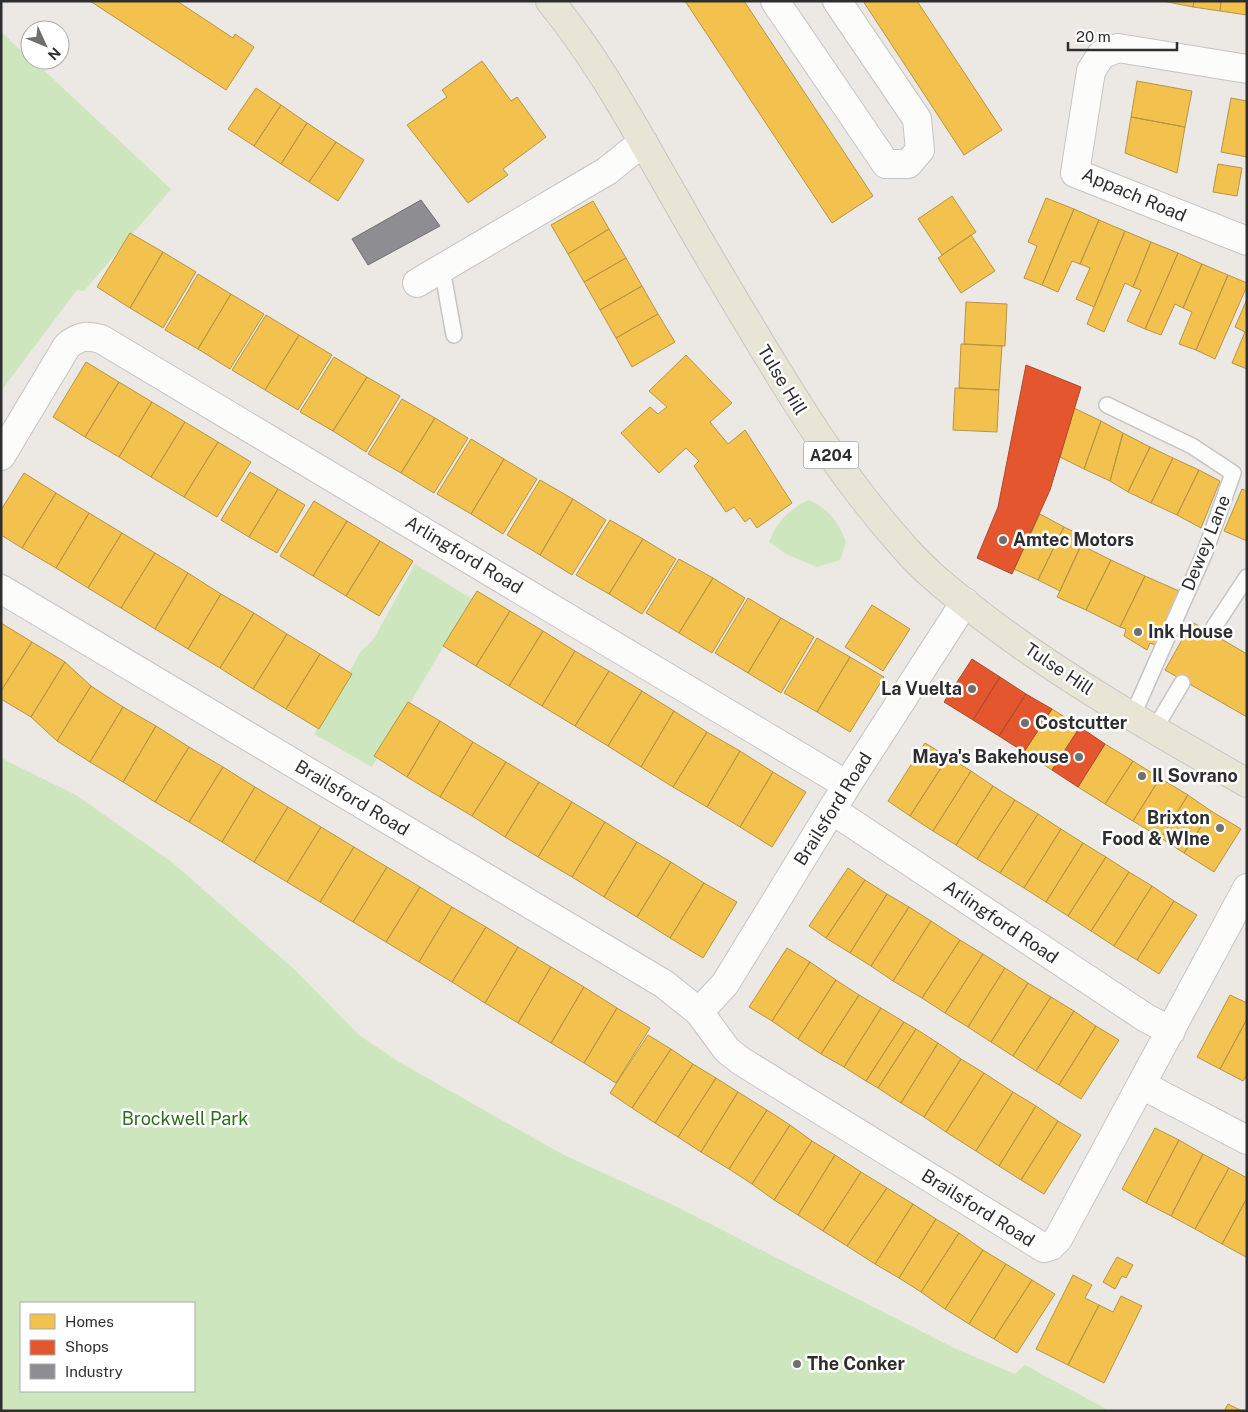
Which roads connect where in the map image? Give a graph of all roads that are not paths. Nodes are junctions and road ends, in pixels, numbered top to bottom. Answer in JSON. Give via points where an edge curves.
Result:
{"nodes":[{"id":1,"x":550,"y":1,"type":"edge"},
{"id":2,"x":775,"y":1,"type":"edge"},
{"id":3,"x":837,"y":1,"type":"edge"},
{"id":4,"x":1247,"y":69,"type":"edge"},
{"id":5,"x":643,"y":142,"type":"junction"},
{"id":6,"x":1247,"y":241,"type":"edge"},
{"id":7,"x":442,"y":269,"type":"junction"},
{"id":8,"x":417,"y":284,"type":"dead end"},
{"id":9,"x":454,"y":335,"type":"dead end"},
{"id":10,"x":1107,"y":405,"type":"dead end"},
{"id":11,"x":1,"y":456,"type":"edge"},
{"id":12,"x":1247,"y":576,"type":"edge"},
{"id":13,"x":1,"y":589,"type":"edge"},
{"id":14,"x":965,"y":602,"type":"junction"},
{"id":15,"x":1214,"y":627,"type":"dead end"},
{"id":16,"x":1182,"y":683,"type":"dead end"},
{"id":17,"x":1143,"y":724,"type":"junction"},
{"id":18,"x":1247,"y":783,"type":"edge"},
{"id":19,"x":847,"y":785,"type":"junction"},
{"id":20,"x":832,"y":810,"type":"junction"},
{"id":21,"x":1247,"y":888,"type":"edge"},
{"id":22,"x":699,"y":1012,"type":"junction"},
{"id":23,"x":1171,"y":1032,"type":"junction"},
{"id":24,"x":1142,"y":1086,"type":"junction"},
{"id":25,"x":1247,"y":1140,"type":"edge"}],
"edges":[{"from":1,"to":5,"type":"main road","name":"Tulse Hill","number":"A204","via":[[590,55]]},
{"from":2,"to":3,"type":"street","via":[[886,164],[908,164],[920,150],[917,119]]},
{"from":4,"to":6,"type":"street","name":"Appach Road","via":[[1118,48],[1101,54],[1091,71],[1075,172]]},
{"from":5,"to":7,"type":"street","via":[[607,171]]},
{"from":5,"to":14,"type":"main road","name":"Tulse Hill","number":"A204","via":[[811,427],[856,491],[904,548]]},
{"from":7,"to":8,"type":"street"},
{"from":7,"to":9,"type":"lane"},
{"from":10,"to":17,"type":"lane","name":"Dewey Lane","via":[[1192,446],[1234,473]]},
{"from":11,"to":19,"type":"street","name":"Arlingford Road","via":[[66,346],[77,337],[101,339]]},
{"from":12,"to":15,"type":"lane"},
{"from":13,"to":22,"type":"street","name":"Brailsford Road","via":[[664,984]]},
{"from":14,"to":17,"type":"main road","name":"Tulse Hill","number":"A204","via":[[1066,676]]},
{"from":14,"to":19,"type":"street","name":"Brailsford Road"},
{"from":16,"to":17,"type":"lane"},
{"from":17,"to":18,"type":"main road","name":"Tulse Hill","number":"A204"},
{"from":19,"to":20,"type":"street","name":"Brailsford Road"},
{"from":20,"to":22,"type":"street","name":"Brailsford Road","via":[[725,984]]},
{"from":20,"to":23,"type":"street","name":"Arlingford Road"},
{"from":21,"to":23,"type":"street","name":"Brailsford Road"},
{"from":22,"to":24,"type":"street","name":"Brailsford Road","via":[[727,1050],[741,1060],[1044,1248],[1058,1238]]},
{"from":23,"to":24,"type":"street","name":"Brailsford Road"},
{"from":24,"to":25,"type":"street"}]}
